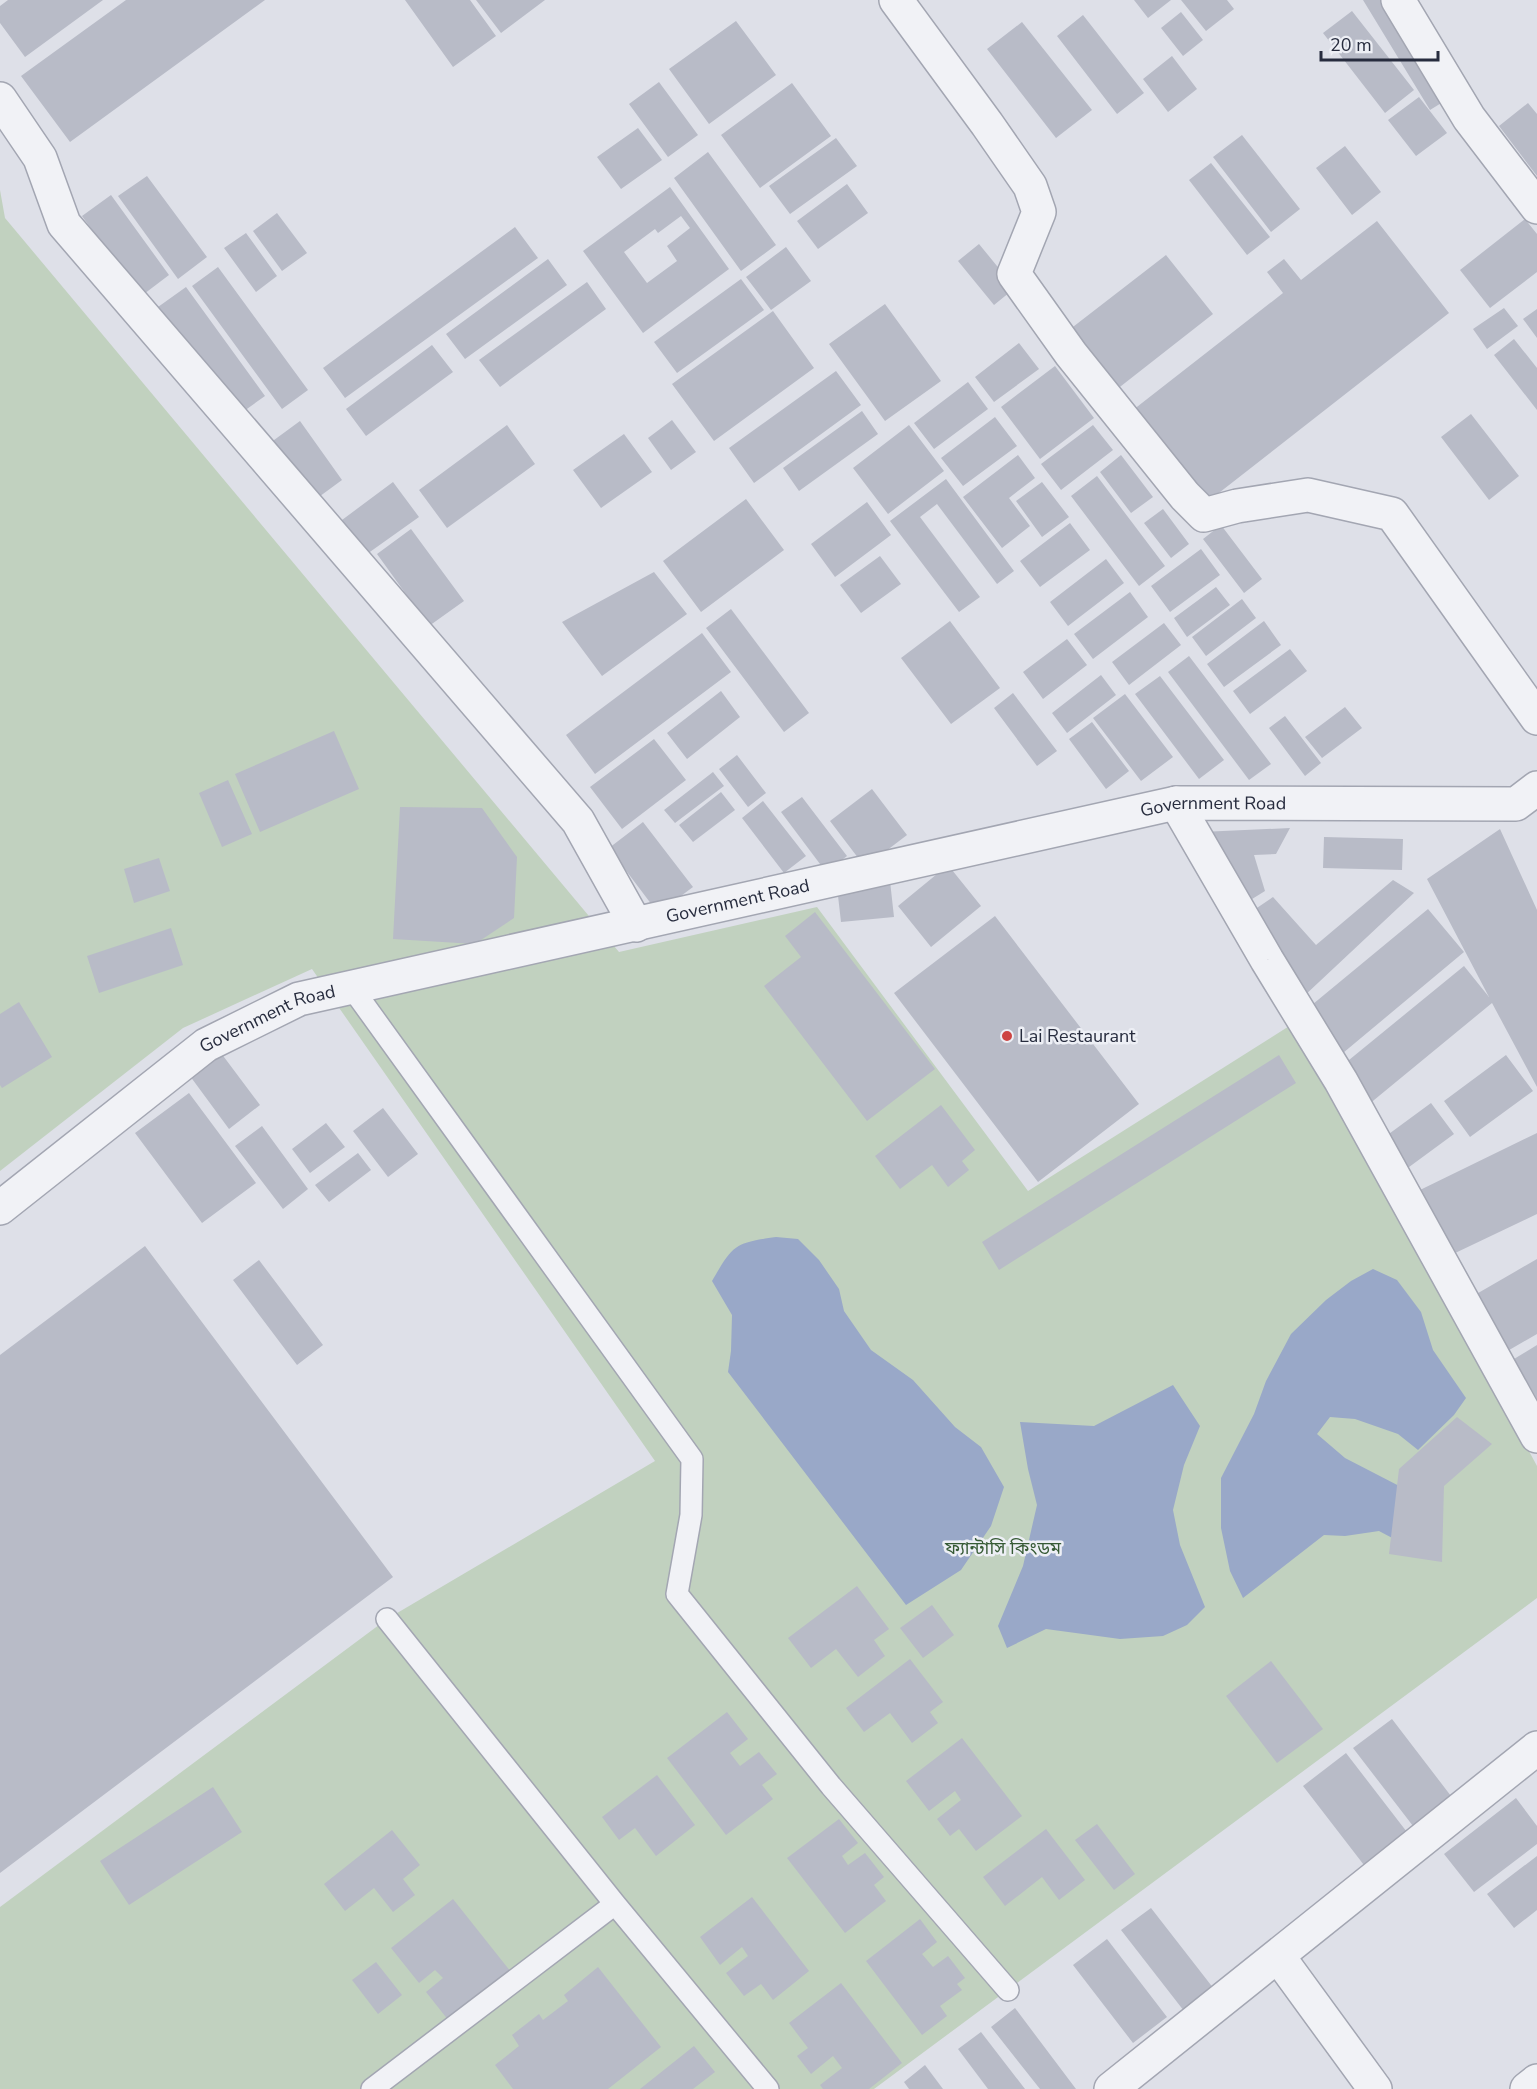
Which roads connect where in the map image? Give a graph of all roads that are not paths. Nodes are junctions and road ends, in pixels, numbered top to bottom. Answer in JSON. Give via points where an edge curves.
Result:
{"nodes":[{"id":1,"x":896,"y":0,"type":"edge"},
{"id":2,"x":1398,"y":0,"type":"edge"},
{"id":3,"x":0,"y":99,"type":"edge"},
{"id":4,"x":1537,"y":207,"type":"edge"},
{"id":5,"x":1537,"y":718,"type":"edge"},
{"id":6,"x":1537,"y":788,"type":"edge"},
{"id":7,"x":1176,"y":803,"type":"junction"},
{"id":8,"x":636,"y":925,"type":"junction"},
{"id":9,"x":352,"y":988,"type":"junction"},
{"id":10,"x":0,"y":1208,"type":"edge"},
{"id":11,"x":1537,"y":1436,"type":"edge"},
{"id":12,"x":387,"y":1619,"type":"dead end"},
{"id":13,"x":1537,"y":1748,"type":"edge"},
{"id":14,"x":615,"y":1904,"type":"junction"},
{"id":15,"x":1278,"y":1956,"type":"junction"},
{"id":16,"x":1008,"y":1990,"type":"dead end"},
{"id":17,"x":1537,"y":2082,"type":"edge"},
{"id":18,"x":372,"y":2089,"type":"edge"},
{"id":19,"x":768,"y":2089,"type":"edge"},
{"id":20,"x":1111,"y":2089,"type":"edge"},
{"id":21,"x":1375,"y":2089,"type":"edge"},
{"id":22,"x":1527,"y":2089,"type":"edge"}],
"edges":[{"from":1,"to":5,"type":"street","via":[[1030,186],[1039,212],[1014,274],[1071,354],[1185,496],[1204,515],[1308,495],[1392,514]]},
{"from":2,"to":4,"type":"street","via":[[1469,118]]},
{"from":3,"to":8,"type":"street","via":[[40,158],[64,224],[578,821]]},
{"from":6,"to":7,"type":"street","name":"Government Road","via":[[1516,804]]},
{"from":7,"to":8,"type":"street","name":"Government Road"},
{"from":7,"to":11,"type":"street","via":[[1341,1081]]},
{"from":8,"to":9,"type":"street","name":"Government Road"},
{"from":9,"to":10,"type":"street","name":"Government Road","via":[[299,999],[206,1045]]},
{"from":9,"to":16,"type":"lane","via":[[692,1459],[691,1515],[677,1594],[831,1786]]},
{"from":12,"to":14,"type":"lane"},
{"from":13,"to":15,"type":"street"},
{"from":14,"to":18,"type":"lane"},
{"from":14,"to":19,"type":"lane"},
{"from":15,"to":20,"type":"street"},
{"from":15,"to":21,"type":"street"},
{"from":17,"to":22,"type":"street"}]}
